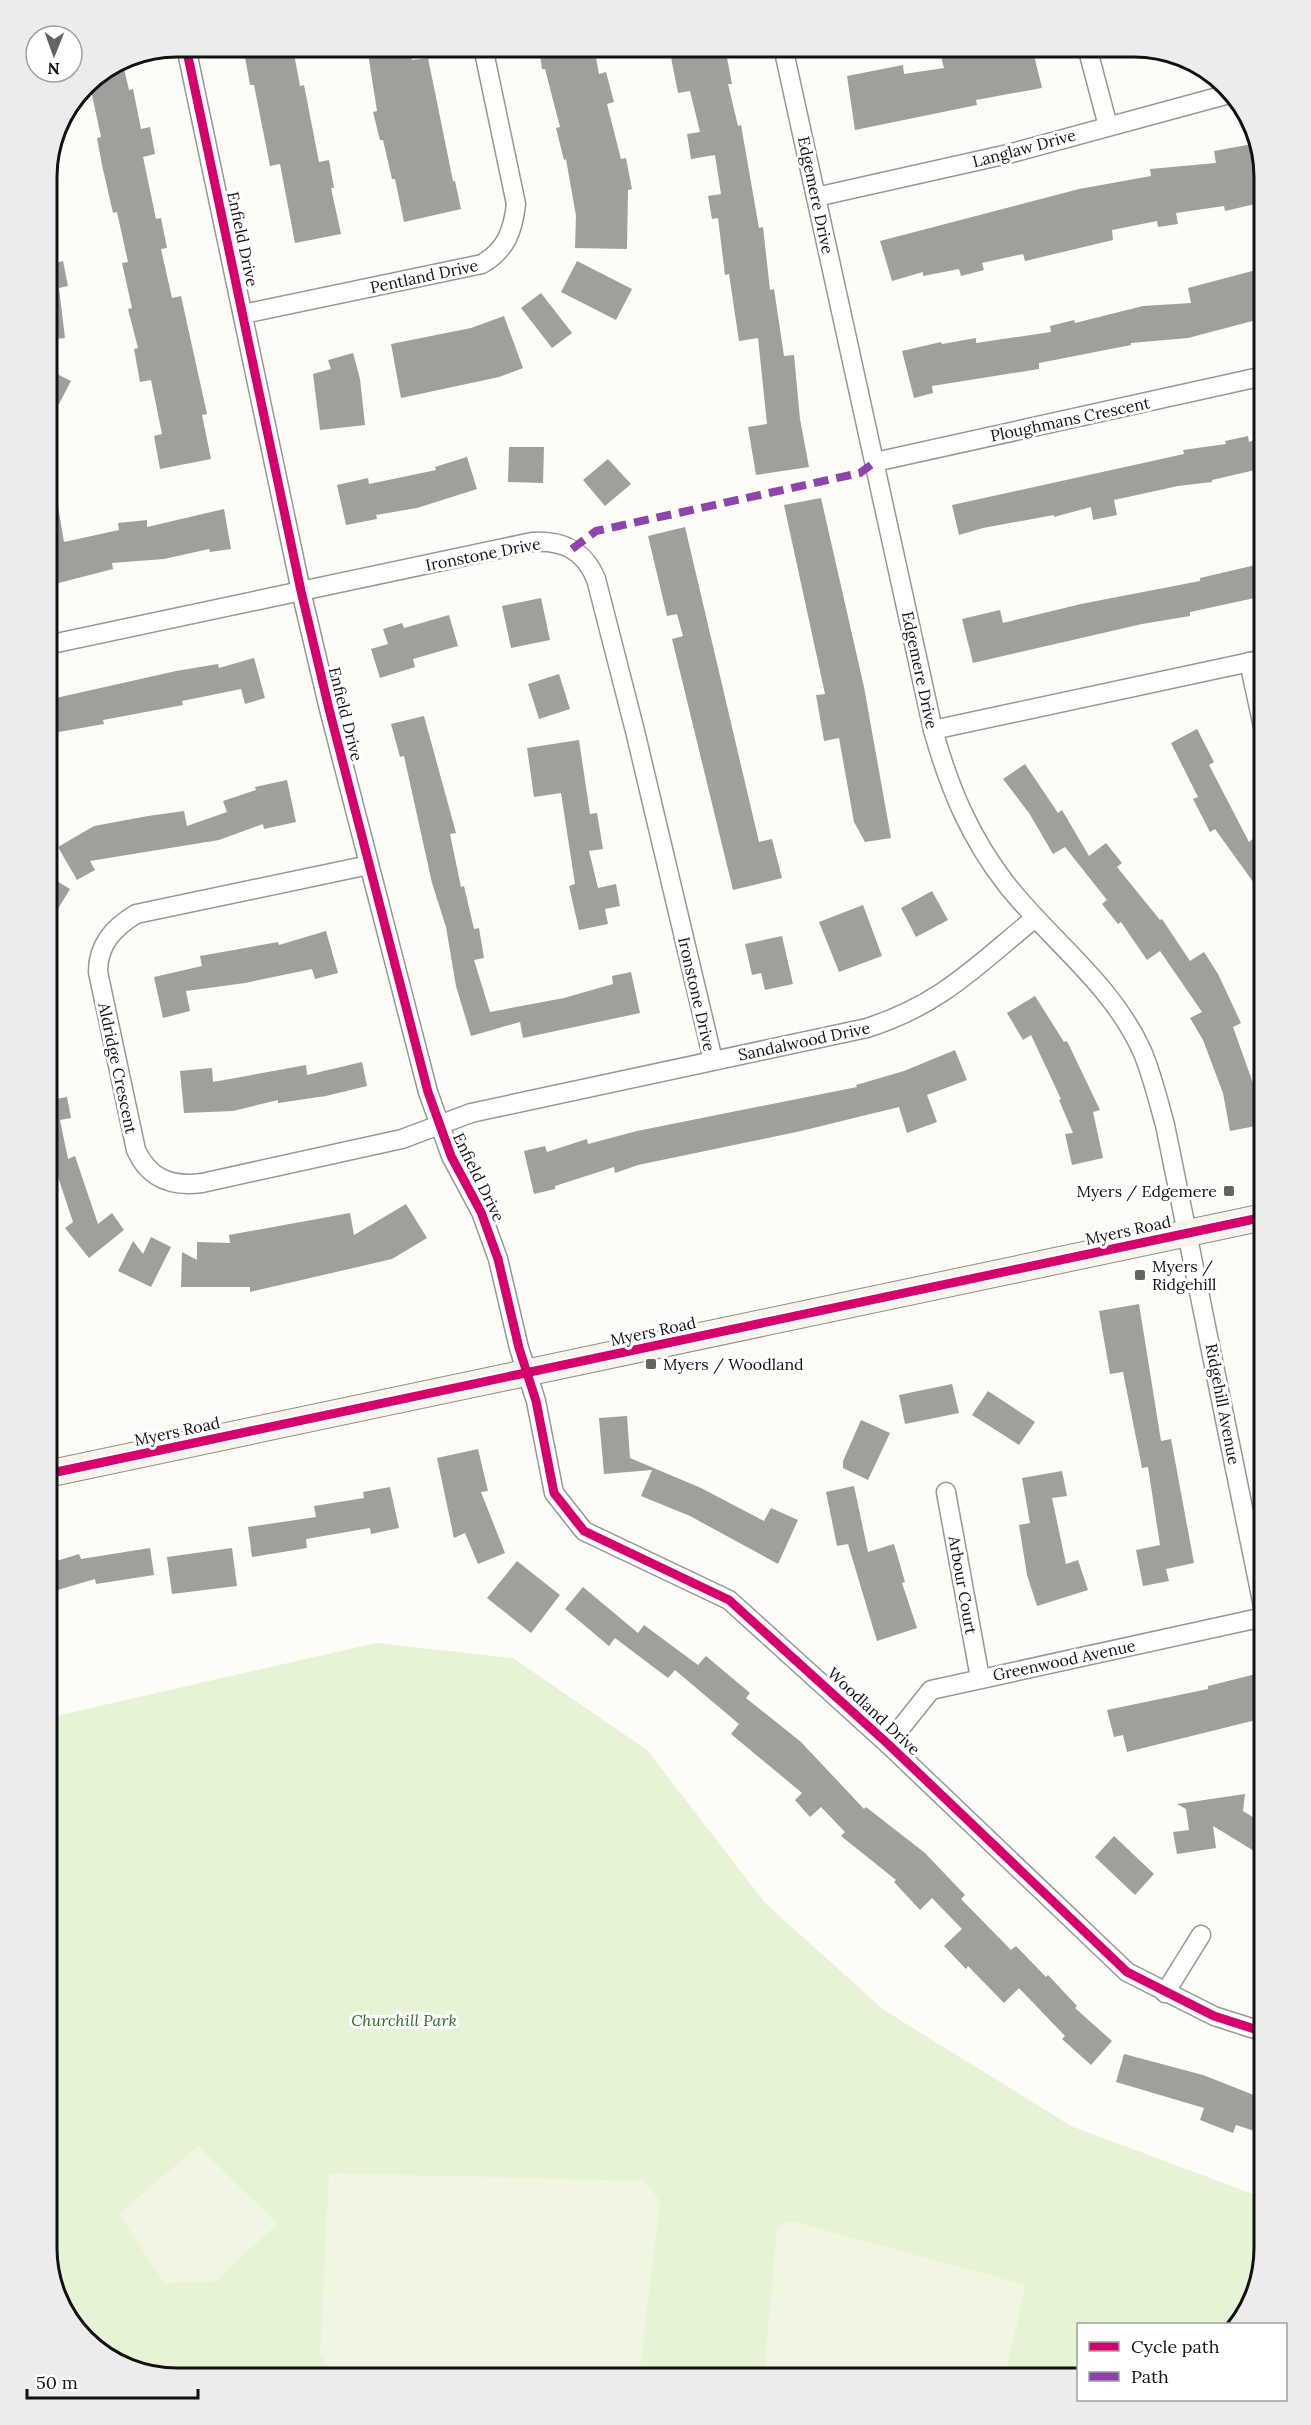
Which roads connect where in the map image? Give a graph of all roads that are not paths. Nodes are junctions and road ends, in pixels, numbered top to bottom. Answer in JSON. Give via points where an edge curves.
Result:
{"nodes":[{"id":1,"x":188,"y":57,"type":"edge"},
{"id":2,"x":485,"y":57,"type":"edge"},
{"id":3,"x":785,"y":57,"type":"edge"},
{"id":4,"x":1090,"y":57,"type":"edge"},
{"id":5,"x":1222,"y":96,"type":"edge"},
{"id":6,"x":1108,"y":126,"type":"junction"},
{"id":7,"x":816,"y":197,"type":"junction"},
{"id":8,"x":243,"y":314,"type":"junction"},
{"id":9,"x":1254,"y":378,"type":"edge"},
{"id":10,"x":875,"y":462,"type":"junction"},
{"id":11,"x":301,"y":591,"type":"junction"},
{"id":12,"x":57,"y":643,"type":"edge"},
{"id":13,"x":1254,"y":662,"type":"edge"},
{"id":14,"x":933,"y":730,"type":"junction"},
{"id":15,"x":369,"y":865,"type":"junction"},
{"id":16,"x":1035,"y":918,"type":"junction"},
{"id":17,"x":713,"y":1060,"type":"junction"},
{"id":18,"x":439,"y":1125,"type":"junction"},
{"id":19,"x":1254,"y":1219,"type":"edge"},
{"id":20,"x":1188,"y":1233,"type":"junction"},
{"id":21,"x":527,"y":1373,"type":"junction"},
{"id":22,"x":57,"y":1472,"type":"edge"},
{"id":23,"x":946,"y":1492,"type":"dead end"},
{"id":24,"x":1254,"y":1561,"type":"edge"},
{"id":25,"x":1254,"y":1619,"type":"edge"},
{"id":26,"x":980,"y":1678,"type":"junction"},
{"id":27,"x":888,"y":1744,"type":"junction"},
{"id":28,"x":1201,"y":1935,"type":"dead end"},
{"id":29,"x":1165,"y":1993,"type":"junction"},
{"id":30,"x":1254,"y":2028,"type":"edge"}],
"edges":[{"from":1,"to":8,"type":"street","name":"Enfield Drive"},
{"from":2,"to":8,"type":"street","name":"Pentland Drive","via":[[516,204],[511,231],[499,252],[482,264]]},
{"from":3,"to":7,"type":"street","name":"Edgemere Drive"},
{"from":4,"to":6,"type":"street"},
{"from":5,"to":6,"type":"street","name":"Langlaw Drive"},
{"from":6,"to":7,"type":"street","name":"Langlaw Drive","via":[[1008,154]]},
{"from":7,"to":10,"type":"street","name":"Edgemere Drive"},
{"from":8,"to":11,"type":"street","name":"Enfield Drive"},
{"from":9,"to":10,"type":"street","name":"Ploughmans Crescent"},
{"from":10,"to":14,"type":"street","name":"Edgemere Drive"},
{"from":11,"to":12,"type":"street","name":"Ironstone Drive"},
{"from":11,"to":15,"type":"street","name":"Enfield Drive"},
{"from":11,"to":17,"type":"street","name":"Ironstone Drive","via":[[532,542],[567,545],[581,554],[596,579]]},
{"from":13,"to":14,"type":"street"},
{"from":14,"to":16,"type":"street","name":"Edgemere Drive","via":[[951,791],[969,828],[1006,884]]},
{"from":15,"to":18,"type":"street","name":"Enfield Drive"},
{"from":15,"to":18,"type":"street","name":"Aldridge Crescent","via":[[136,914],[110,935],[98,959],[98,972],[136,1150],[161,1181],[188,1185],[402,1139]]},
{"from":16,"to":17,"type":"street","name":"Sandalwood Drive","via":[[966,977],[921,1008],[831,1036]]},
{"from":16,"to":20,"type":"street","name":"Edgemere Drive","via":[[1095,980],[1141,1049],[1162,1116]]},
{"from":17,"to":18,"type":"street","name":"Sandalwood Drive","via":[[471,1113]]},
{"from":18,"to":21,"type":"street","name":"Enfield Drive","via":[[490,1235]]},
{"from":19,"to":20,"type":"main road","name":"Myers Road"},
{"from":20,"to":21,"type":"main road","name":"Myers Road"},
{"from":20,"to":24,"type":"street","name":"Ridgehill Avenue"},
{"from":21,"to":22,"type":"main road","name":"Myers Road"},
{"from":21,"to":27,"type":"street","name":"Woodland Drive","via":[[554,1493],[584,1531],[729,1600]]},
{"from":23,"to":26,"type":"street","name":"Arbour Court"},
{"from":25,"to":26,"type":"street","name":"Greenwood Avenue"},
{"from":26,"to":27,"type":"street","name":"Greenwood Avenue","via":[[931,1690]]},
{"from":27,"to":29,"type":"street","name":"Woodland Drive","via":[[1127,1972]]},
{"from":28,"to":29,"type":"street"},
{"from":29,"to":30,"type":"street","name":"Woodland Drive","via":[[1214,2016]]}]}
